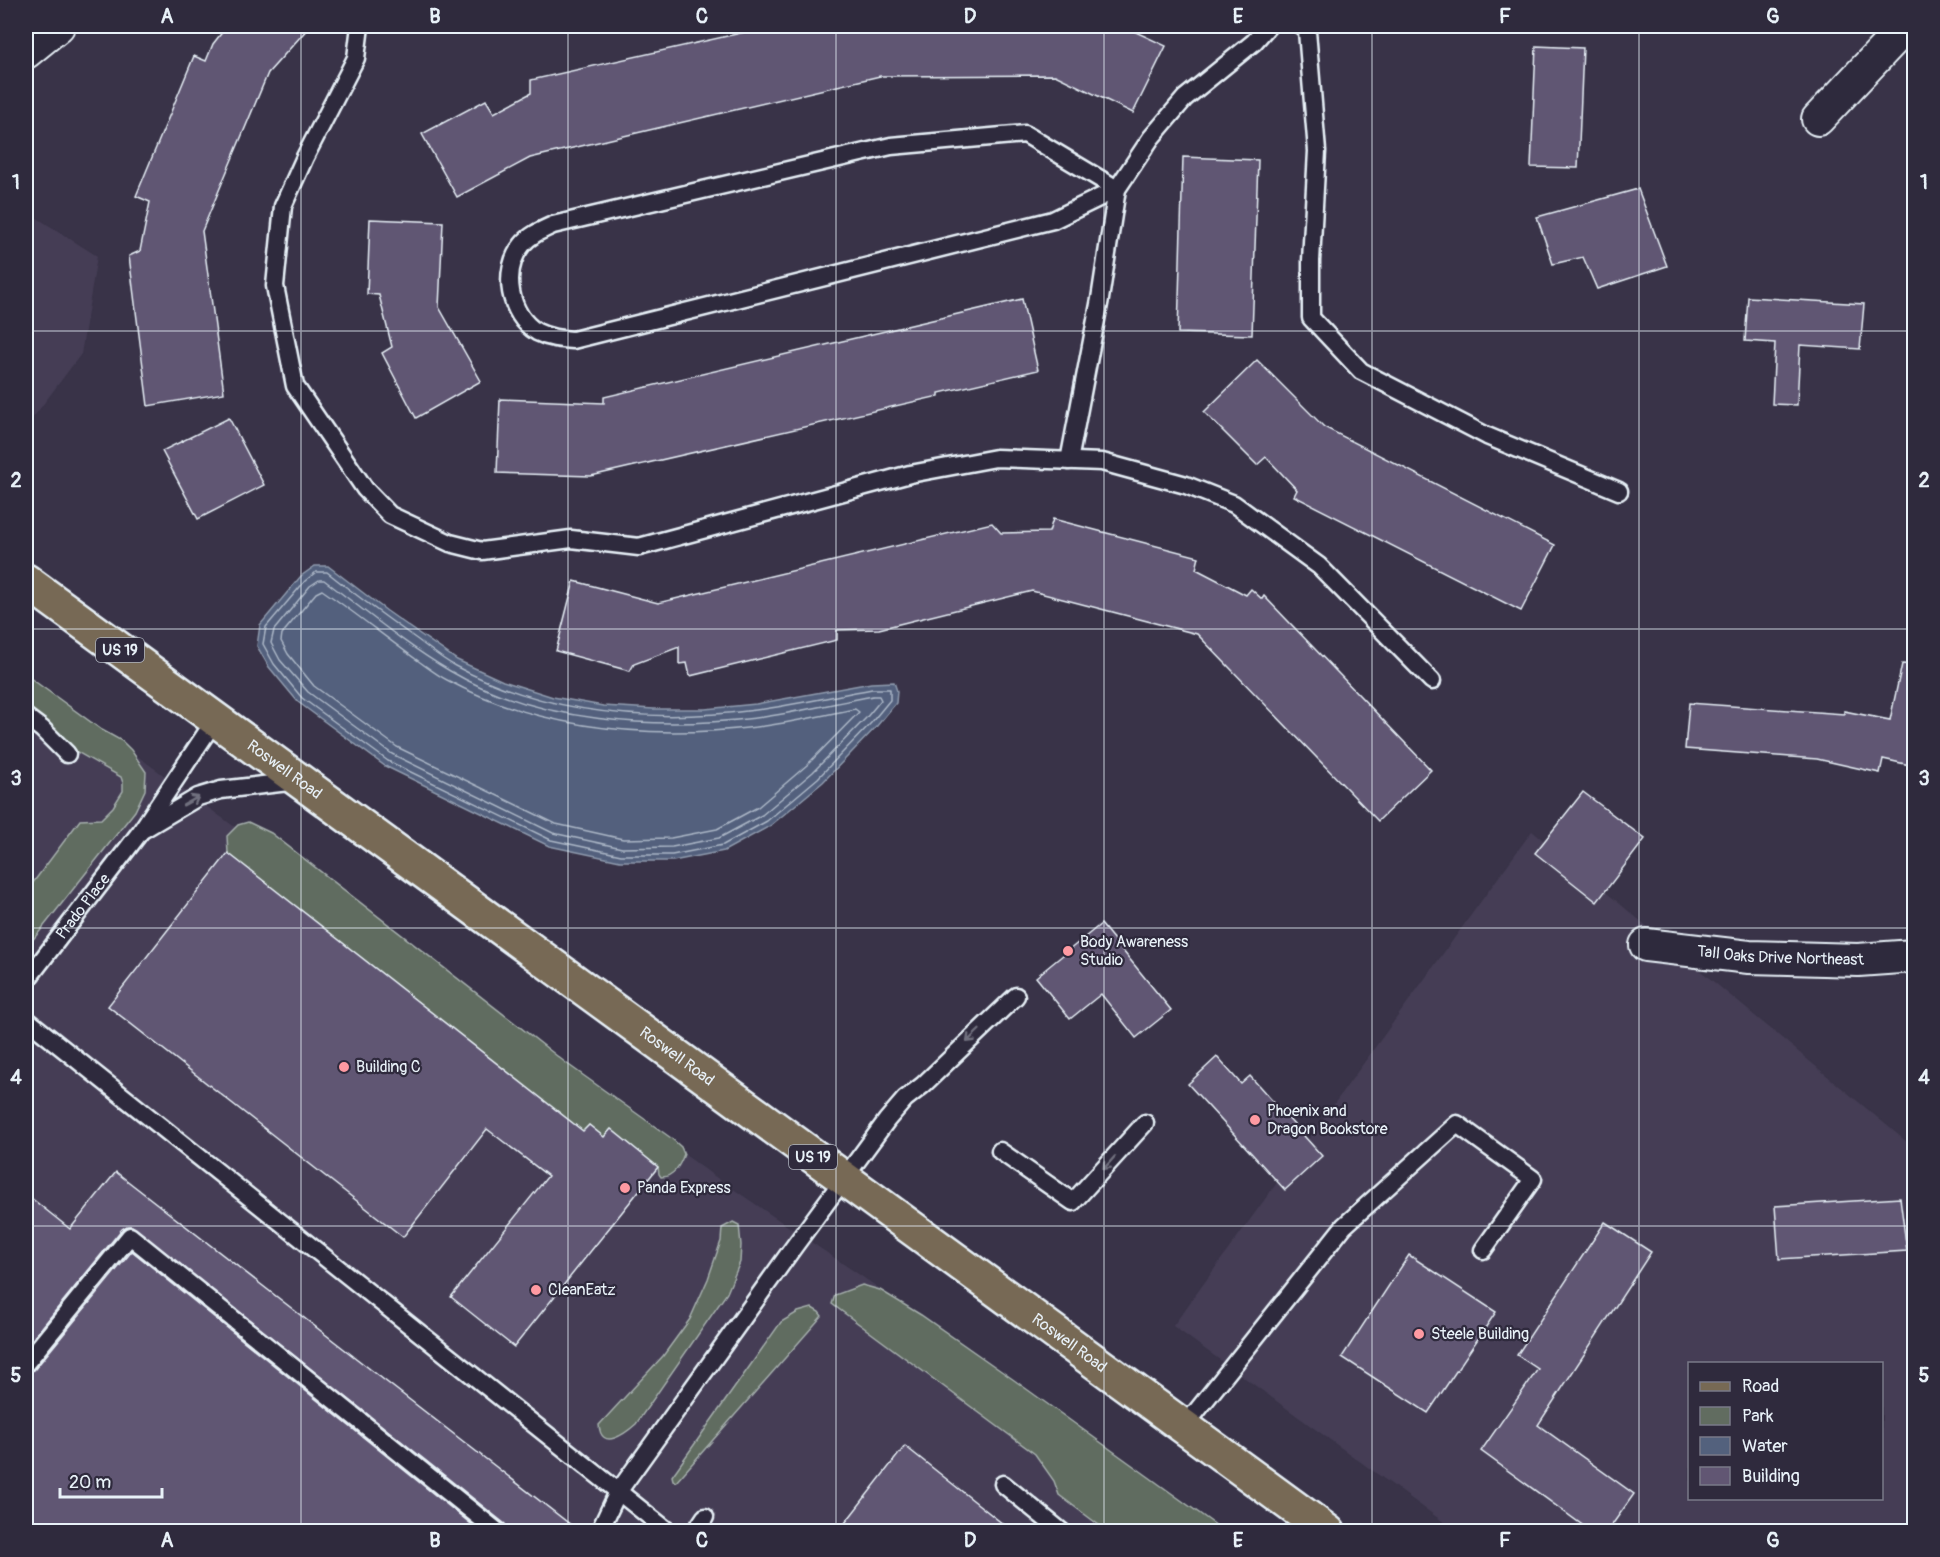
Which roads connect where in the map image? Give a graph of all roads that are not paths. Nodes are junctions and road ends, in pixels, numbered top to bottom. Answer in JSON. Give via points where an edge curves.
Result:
{"nodes":[{"id":1,"x":58,"y":26,"type":"edge"},
{"id":2,"x":360,"y":26,"type":"edge"},
{"id":3,"x":1268,"y":26,"type":"edge"},
{"id":4,"x":1302,"y":26,"type":"edge"},
{"id":5,"x":1906,"y":26,"type":"edge"},
{"id":6,"x":26,"y":52,"type":"edge"},
{"id":7,"x":1818,"y":119,"type":"dead end"},
{"id":8,"x":1117,"y":189,"type":"junction"},
{"id":9,"x":1070,"y":461,"type":"junction"},
{"id":10,"x":1619,"y":491,"type":"dead end"},
{"id":11,"x":26,"y":581,"type":"edge"},
{"id":12,"x":1432,"y":681,"type":"dead end"},
{"id":13,"x":26,"y":717,"type":"edge"},
{"id":14,"x":214,"y":720,"type":"junction"},
{"id":15,"x":67,"y":754,"type":"dead end"},
{"id":16,"x":298,"y":781,"type":"junction"},
{"id":17,"x":141,"y":831,"type":"junction"},
{"id":18,"x":1646,"y":945,"type":"dead end"},
{"id":19,"x":1914,"y":956,"type":"edge"},
{"id":20,"x":26,"y":981,"type":"edge"},
{"id":21,"x":1016,"y":996,"type":"dead end"},
{"id":22,"x":26,"y":1019,"type":"edge"},
{"id":23,"x":1145,"y":1123,"type":"dead end"},
{"id":24,"x":1000,"y":1151,"type":"dead end"},
{"id":25,"x":843,"y":1179,"type":"junction"},
{"id":26,"x":1483,"y":1250,"type":"dead end"},
{"id":27,"x":26,"y":1363,"type":"edge"},
{"id":28,"x":1184,"y":1427,"type":"junction"},
{"id":29,"x":1003,"y":1484,"type":"dead end"},
{"id":30,"x":618,"y":1492,"type":"junction"},
{"id":31,"x":705,"y":1517,"type":"dead end"},
{"id":32,"x":498,"y":1532,"type":"edge"},
{"id":33,"x":599,"y":1532,"type":"edge"},
{"id":34,"x":669,"y":1532,"type":"edge"},
{"id":35,"x":695,"y":1532,"type":"edge"},
{"id":36,"x":1062,"y":1532,"type":"edge"},
{"id":37,"x":1328,"y":1532,"type":"edge"}],
"edges":[{"from":1,"to":6,"type":"street"},
{"from":2,"to":9,"type":"lane","via":[[356,58],[283,206],[275,286],[295,386],[365,489],[390,515],[450,543],[482,551],[572,539],[639,547],[910,474],[996,458]]},
{"from":3,"to":8,"type":"lane","via":[[1185,98],[1151,138]]},
{"from":4,"to":10,"type":"lane","via":[[1307,31],[1317,152],[1311,318],[1361,371],[1487,436]]},
{"from":5,"to":7,"type":"street"},
{"from":8,"to":8,"type":"lane","via":[[1053,220],[573,340],[554,339],[536,331],[522,318],[513,301],[512,263],[536,233],[553,225],[891,146],[1025,134]]},
{"from":8,"to":9,"type":"lane"},
{"from":9,"to":12,"type":"lane","via":[[1102,462],[1186,485],[1234,504],[1319,566]]},
{"from":11,"to":14,"type":"main road","name":"Roswell Road","number":"US 19"},
{"from":13,"to":15,"type":"lane"},
{"from":14,"to":16,"type":"main road","name":"Roswell Road","number":"US 19"},
{"from":14,"to":17,"type":"lane","name":"Prado Place"},
{"from":17,"to":16,"type":"lane","name":"Prado Place","one_way":true,"via":[[198,797],[221,790]]},
{"from":16,"to":25,"type":"main road","name":"Roswell Road","number":"US 19"},
{"from":17,"to":20,"type":"lane","name":"Prado Place"},
{"from":18,"to":19,"type":"street","name":"Tall Oaks Drive Northeast","via":[[1749,957],[1858,960]]},
{"from":21,"to":25,"type":"lane","one_way":true,"via":[[905,1099]]},
{"from":22,"to":30,"type":"lane"},
{"from":23,"to":24,"type":"lane","one_way":true,"via":[[1073,1202]]},
{"from":25,"to":28,"type":"main road","name":"Roswell Road","number":"US 19"},
{"from":25,"to":30,"type":"lane"},
{"from":26,"to":28,"type":"lane","via":[[1533,1179],[1457,1124],[1344,1226]]},
{"from":27,"to":32,"type":"lane","via":[[130,1236]]},
{"from":28,"to":37,"type":"main road","name":"Roswell Road","number":"US 19"},
{"from":29,"to":36,"type":"lane"},
{"from":30,"to":33,"type":"lane"},
{"from":30,"to":34,"type":"lane"},
{"from":31,"to":35,"type":"lane"}]}
